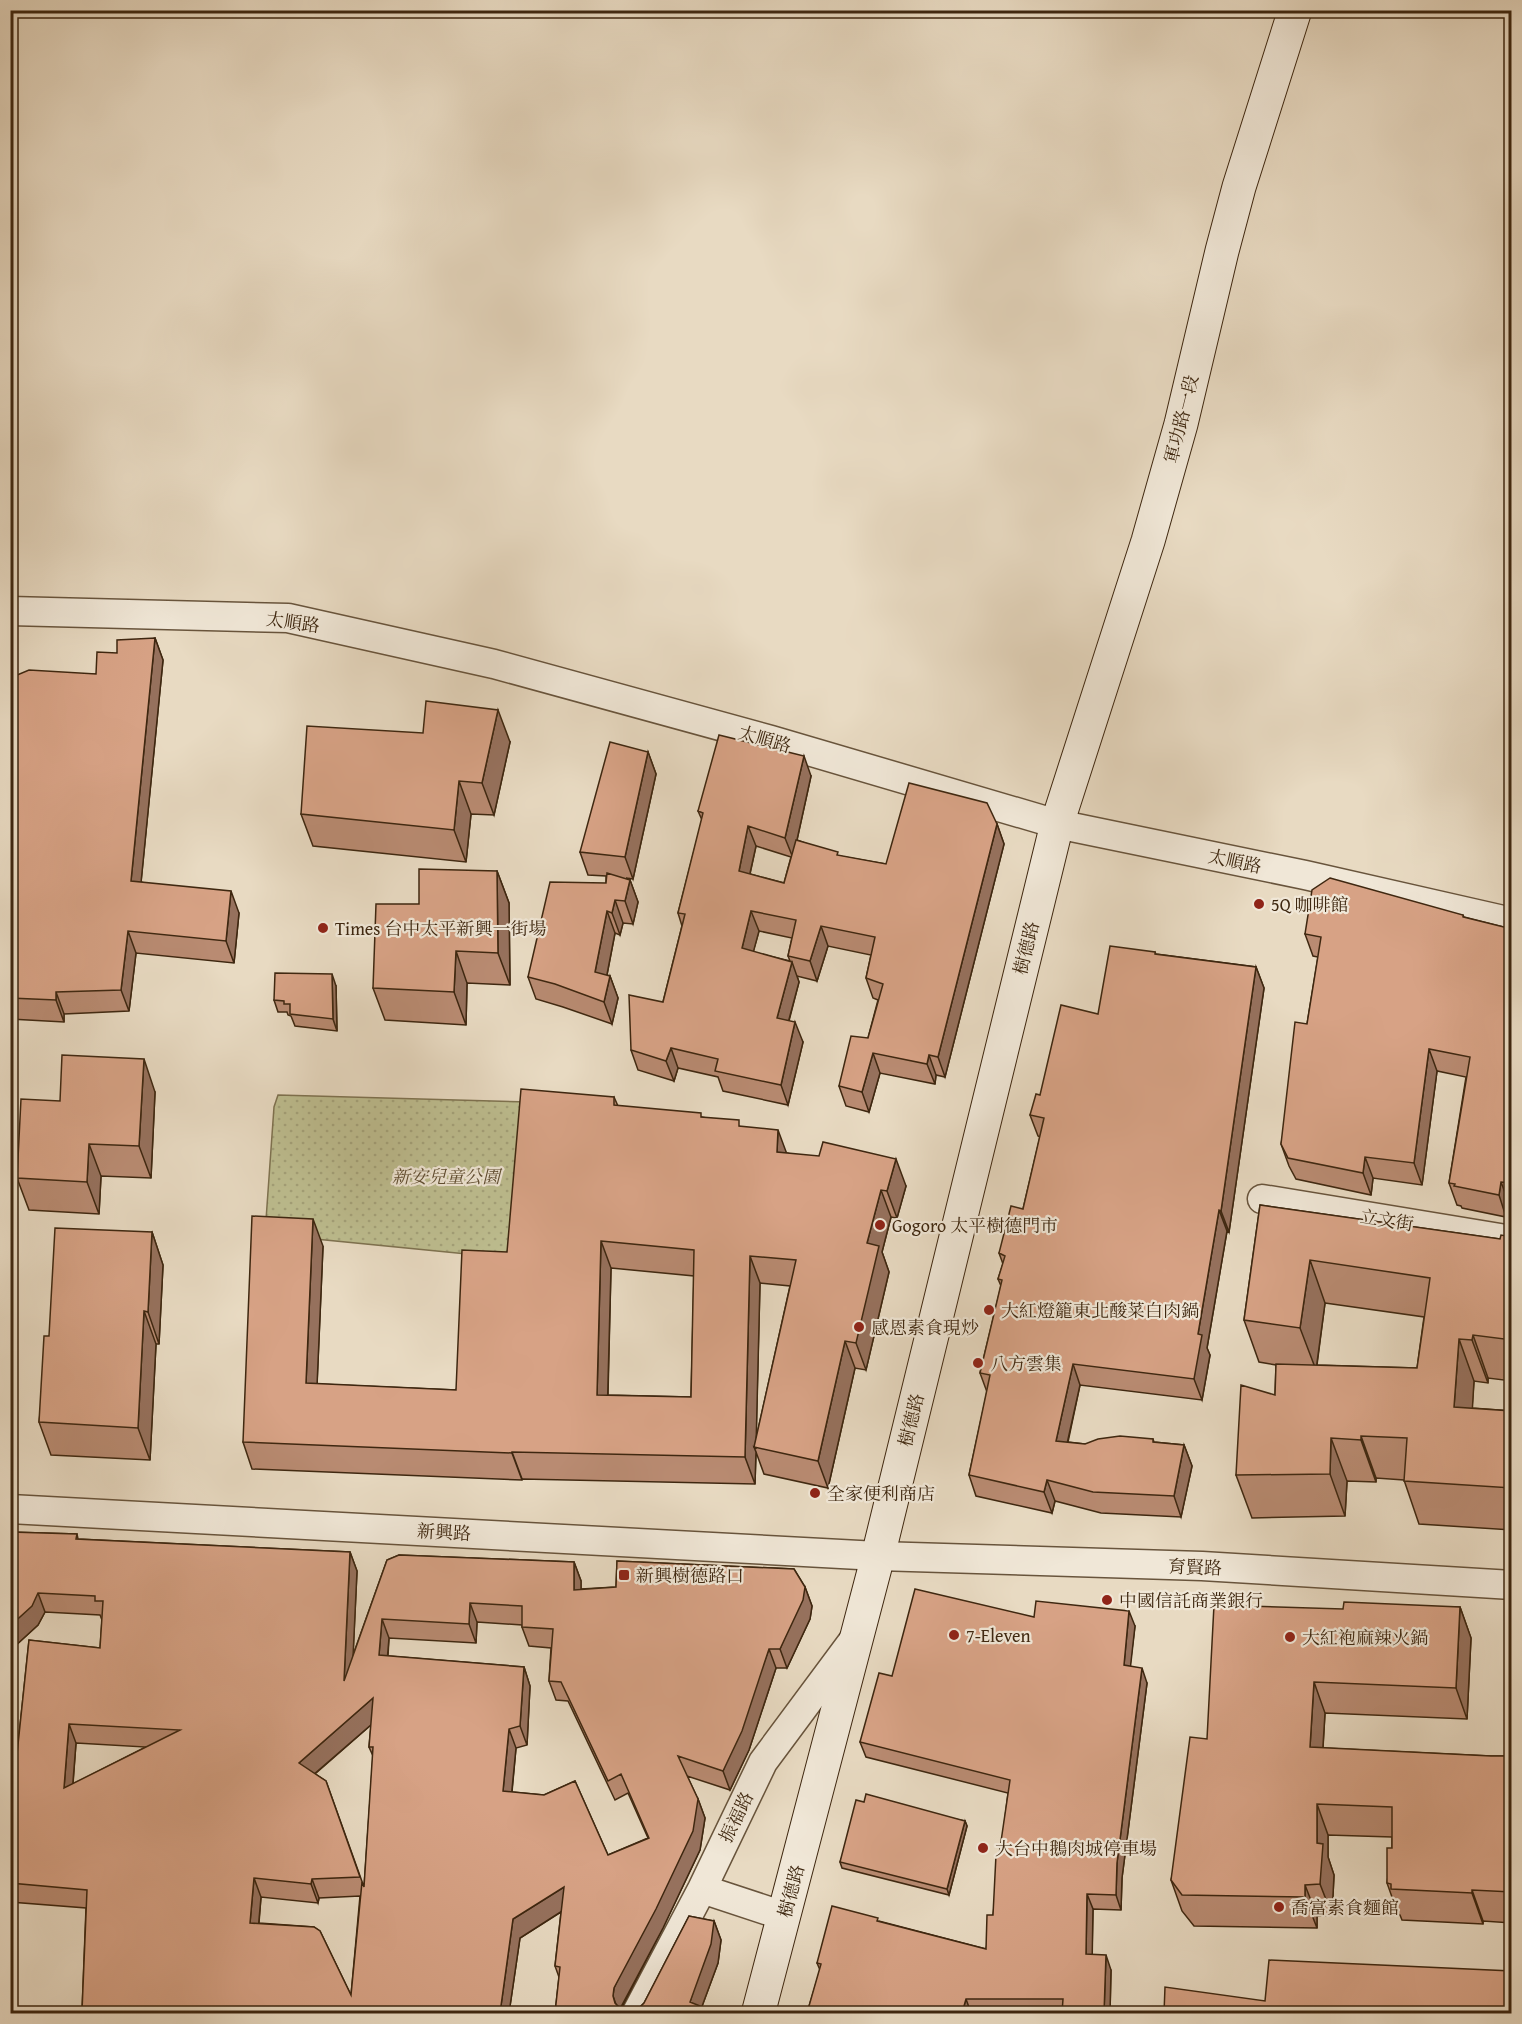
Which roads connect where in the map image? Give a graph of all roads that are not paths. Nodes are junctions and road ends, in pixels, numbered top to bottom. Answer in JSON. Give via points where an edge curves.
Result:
{"nodes":[{"id":1,"x":1295,"y":10,"type":"edge"},
{"id":2,"x":10,"y":610,"type":"edge"},
{"id":3,"x":1057,"y":824,"type":"junction"},
{"id":4,"x":1512,"y":922,"type":"edge"},
{"id":5,"x":1262,"y":1199,"type":"dead end"},
{"id":6,"x":1512,"y":1240,"type":"edge"},
{"id":7,"x":10,"y":1509,"type":"edge"},
{"id":8,"x":878,"y":1556,"type":"junction"},
{"id":9,"x":1512,"y":1585,"type":"edge"},
{"id":10,"x":858,"y":1634,"type":"junction"},
{"id":11,"x":702,"y":1889,"type":"junction"},
{"id":12,"x":784,"y":1916,"type":"junction"},
{"id":13,"x":636,"y":2013,"type":"edge"},
{"id":14,"x":758,"y":2013,"type":"edge"}],
"edges":[{"from":1,"to":3,"type":"street","name":"軍功路一段","via":[[1236,198],[1148,541]]},
{"from":2,"to":3,"type":"street","name":"太順路","via":[[288,618],[494,664]]},
{"from":3,"to":4,"type":"street","name":"太順路"},
{"from":3,"to":8,"type":"street","name":"樹德路"},
{"from":5,"to":6,"type":"street","name":"立文街"},
{"from":7,"to":8,"type":"street","name":"新興路"},
{"from":8,"to":9,"type":"street","name":"育賢路","via":[[1202,1566]]},
{"from":8,"to":10,"type":"street","name":"樹德路"},
{"from":10,"to":11,"type":"street","name":"振福路","via":[[763,1762]]},
{"from":10,"to":12,"type":"street","name":"樹德路"},
{"from":11,"to":12,"type":"street"},
{"from":11,"to":13,"type":"street","name":"振福路"},
{"from":12,"to":14,"type":"street","name":"樹德路"}]}
